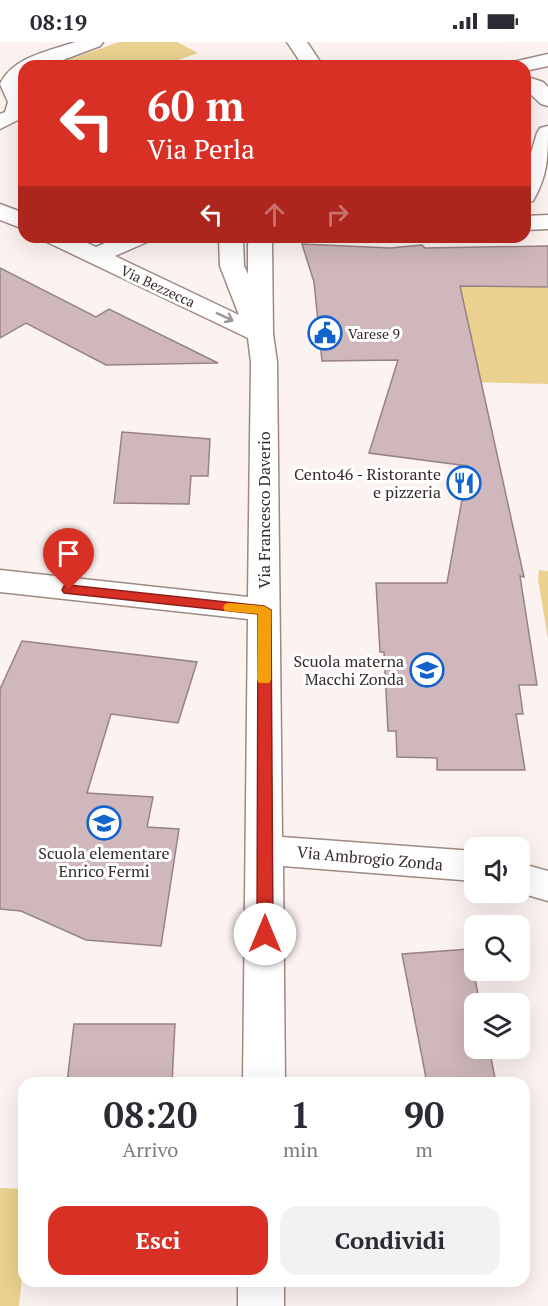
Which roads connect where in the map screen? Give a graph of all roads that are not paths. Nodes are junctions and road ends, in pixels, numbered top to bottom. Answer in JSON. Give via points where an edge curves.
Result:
{"nodes":[{"id":1,"x":93,"y":42,"type":"edge"},
{"id":2,"x":297,"y":42,"type":"edge"},
{"id":3,"x":44,"y":60,"type":"edge"},
{"id":4,"x":309,"y":60,"type":"edge"},
{"id":5,"x":548,"y":60,"type":"edge"},
{"id":6,"x":531,"y":64,"type":"edge"},
{"id":7,"x":18,"y":74,"type":"edge"},
{"id":8,"x":531,"y":84,"type":"edge"},
{"id":9,"x":18,"y":100,"type":"edge"},
{"id":10,"x":548,"y":100,"type":"edge"},
{"id":11,"x":18,"y":105,"type":"edge"},
{"id":12,"x":0,"y":123,"type":"edge"},
{"id":13,"x":548,"y":133,"type":"edge"},
{"id":14,"x":531,"y":187,"type":"edge"},
{"id":15,"x":531,"y":200,"type":"edge"},
{"id":16,"x":548,"y":209,"type":"edge"},
{"id":17,"x":0,"y":211,"type":"edge"},
{"id":18,"x":18,"y":219,"type":"edge"},
{"id":19,"x":548,"y":222,"type":"edge"},
{"id":20,"x":531,"y":223,"type":"edge"},
{"id":21,"x":68,"y":243,"type":"edge"},
{"id":22,"x":125,"y":243,"type":"edge"},
{"id":23,"x":231,"y":243,"type":"edge"},
{"id":24,"x":261,"y":243,"type":"edge"},
{"id":25,"x":96,"y":256,"type":"junction"},
{"id":26,"x":260,"y":334,"type":"junction"},
{"id":27,"x":0,"y":581,"type":"edge"},
{"id":28,"x":264,"y":610,"type":"junction"},
{"id":29,"x":265,"y":851,"type":"junction"},
{"id":30,"x":464,"y":865,"type":"edge"},
{"id":31,"x":530,"y":881,"type":"edge"},
{"id":32,"x":548,"y":886,"type":"edge"},
{"id":33,"x":264,"y":1077,"type":"edge"},
{"id":34,"x":261,"y":1287,"type":"edge"},
{"id":35,"x":261,"y":1306,"type":"edge"}],
"edges":[{"from":1,"to":3,"type":"street"},
{"from":2,"to":4,"type":"street"},
{"from":5,"to":6,"type":"street"},
{"from":7,"to":9,"type":"street","via":[[10,83]]},
{"from":8,"to":10,"type":"street"},
{"from":11,"to":12,"type":"street","via":[[15,115]]},
{"from":13,"to":14,"type":"street"},
{"from":15,"to":16,"type":"street"},
{"from":17,"to":18,"type":"street"},
{"from":19,"to":20,"type":"street"},
{"from":21,"to":25,"type":"street","name":"Via Bezzecca"},
{"from":22,"to":25,"type":"street"},
{"from":23,"to":26,"type":"street","name":"Via Francesco Daverio","via":[[232,266]]},
{"from":24,"to":26,"type":"street","name":"Via Francesco Daverio"},
{"from":25,"to":26,"type":"street","name":"Via Bezzecca","one_way":true},
{"from":26,"to":28,"type":"street","name":"Via Francesco Daverio","via":[[264,362]]},
{"from":27,"to":28,"type":"street"},
{"from":28,"to":29,"type":"street","name":"Via Francesco Daverio"},
{"from":29,"to":30,"type":"street","name":"Via Ambrogio Zonda"},
{"from":29,"to":33,"type":"street","name":"Via Francesco Daverio"},
{"from":31,"to":32,"type":"street"},
{"from":34,"to":35,"type":"street"}]}
